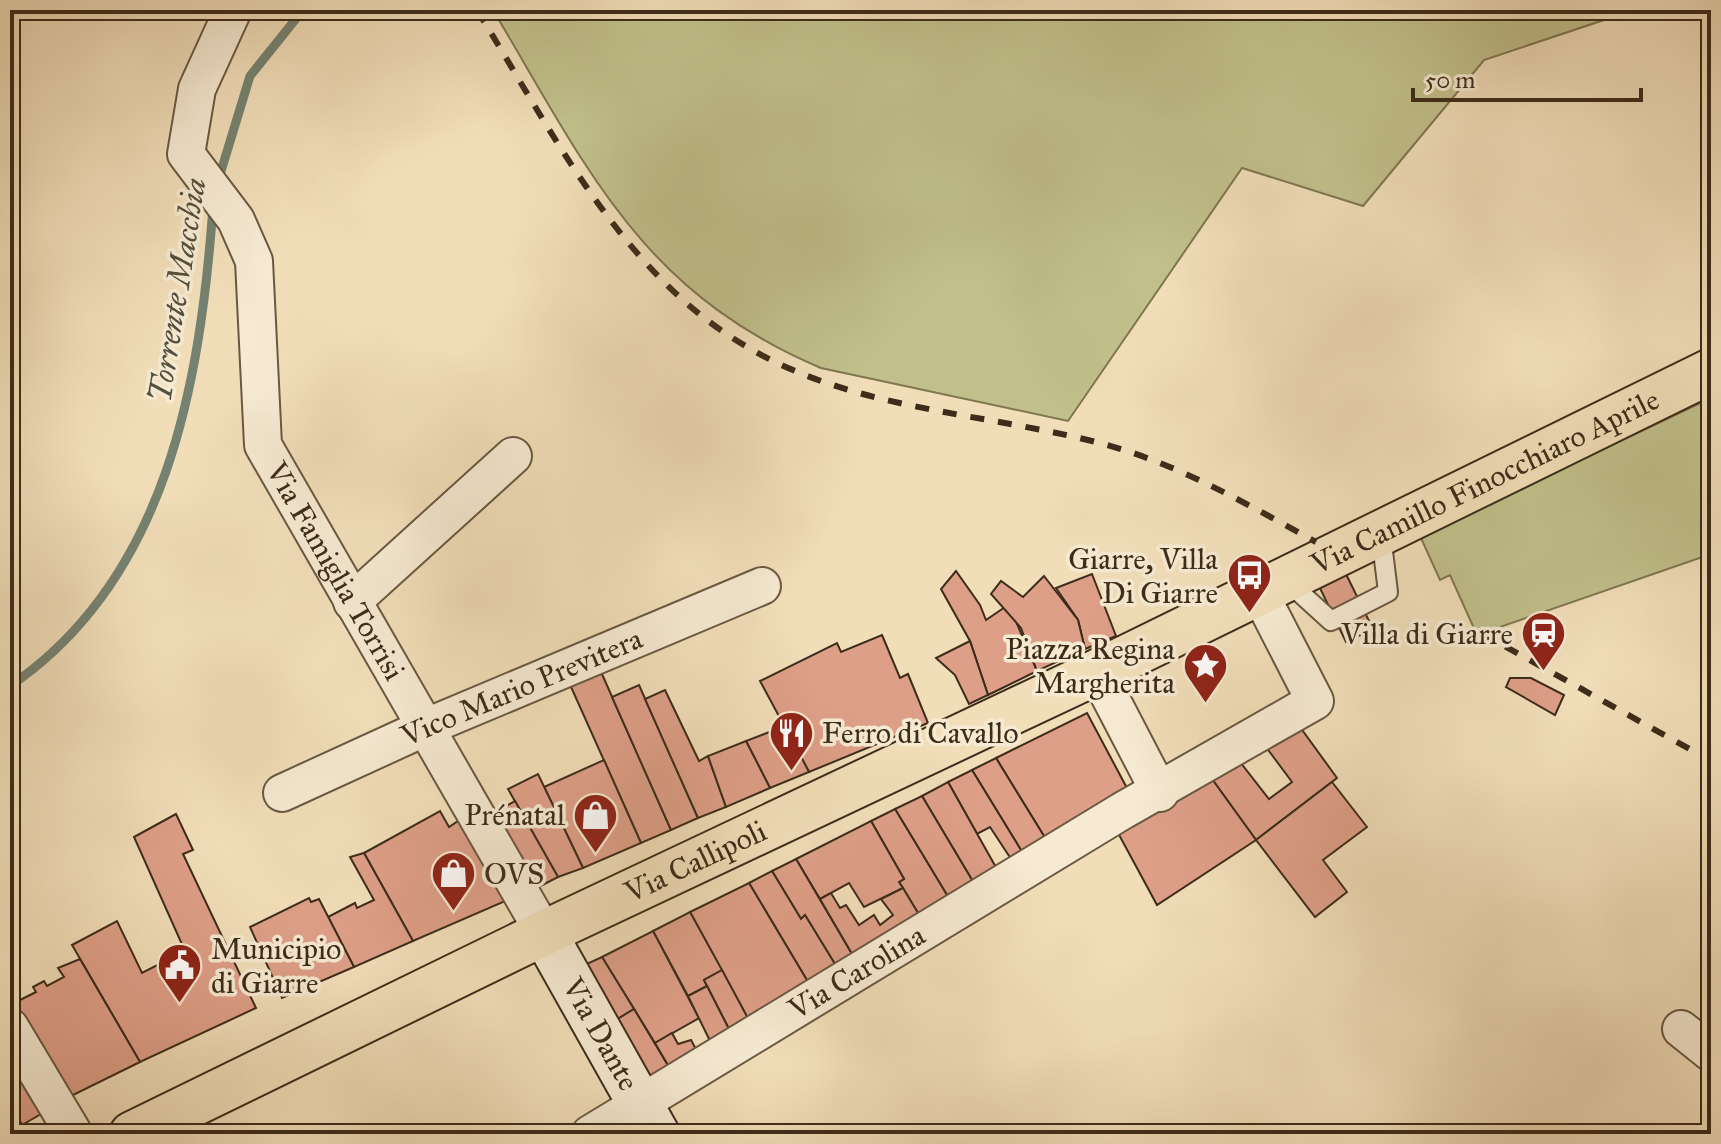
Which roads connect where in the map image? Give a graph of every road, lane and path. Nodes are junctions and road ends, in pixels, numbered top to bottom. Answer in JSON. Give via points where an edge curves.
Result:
{"nodes":[{"id":1,"x":233,"y":10,"type":"edge"},
{"id":2,"x":1711,"y":371,"type":"edge"},
{"id":3,"x":513,"y":456,"type":"dead end"},
{"id":4,"x":1380,"y":531,"type":"junction"},
{"id":5,"x":1271,"y":584,"type":"junction"},
{"id":6,"x":762,"y":586,"type":"dead end"},
{"id":7,"x":352,"y":602,"type":"junction"},
{"id":8,"x":1097,"y":672,"type":"junction"},
{"id":9,"x":424,"y":728,"type":"junction"},
{"id":10,"x":282,"y":793,"type":"dead end"},
{"id":11,"x":1160,"y":793,"type":"junction"},
{"id":12,"x":544,"y":933,"type":"junction"},
{"id":13,"x":1681,"y":1029,"type":"dead end"},
{"id":14,"x":13,"y":1039,"type":"edge"},
{"id":15,"x":1711,"y":1053,"type":"edge"},
{"id":16,"x":648,"y":1119,"type":"edge"},
{"id":17,"x":74,"y":1134,"type":"edge"},
{"id":18,"x":132,"y":1134,"type":"edge"},
{"id":19,"x":590,"y":1134,"type":"edge"}],
"edges":[{"from":1,"to":7,"type":"street","name":"Via Famiglia Torrisi","via":[[197,89],[186,154],[236,220],[254,261],[263,445]]},
{"from":2,"to":4,"type":"main road","name":"Via Camillo Finocchiaro Aprile"},
{"from":3,"to":7,"type":"street"},
{"from":4,"to":5,"type":"main road","name":"Via Camillo Finocchiaro Aprile"},
{"from":4,"to":5,"type":"lane","via":[[1388,592],[1331,621]]},
{"from":5,"to":8,"type":"main road","name":"Via Callipoli"},
{"from":5,"to":11,"type":"street","name":"Via Carolina","via":[[1315,701]]},
{"from":6,"to":9,"type":"street","name":"Vico Mario Previtera"},
{"from":7,"to":9,"type":"street","name":"Via Famiglia Torrisi"},
{"from":8,"to":11,"type":"street"},
{"from":8,"to":12,"type":"main road","name":"Via Callipoli"},
{"from":9,"to":10,"type":"street","name":"Vico Mario Previtera"},
{"from":9,"to":12,"type":"street","name":"Via Famiglia Torrisi"},
{"from":11,"to":16,"type":"street","name":"Via Carolina","via":[[1122,811]]},
{"from":12,"to":16,"type":"street","name":"Via Dante"},
{"from":12,"to":18,"type":"main road","name":"Via Callipoli"},
{"from":13,"to":15,"type":"street"},
{"from":14,"to":17,"type":"street"},
{"from":16,"to":19,"type":"street","name":"Via Carolina"}]}
